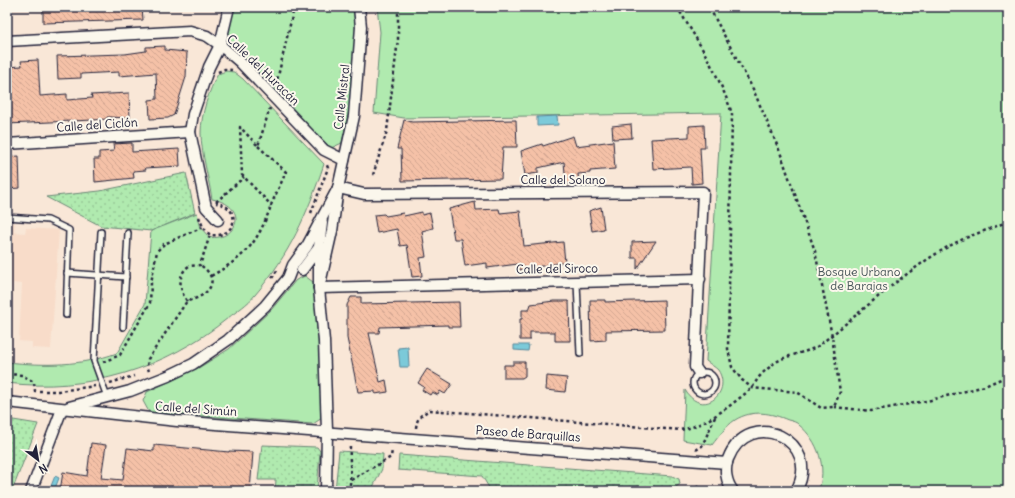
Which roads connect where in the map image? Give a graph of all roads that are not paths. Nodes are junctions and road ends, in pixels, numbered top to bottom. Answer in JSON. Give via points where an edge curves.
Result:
{"nodes":[{"id":1,"x":229,"y":7,"type":"edge"},
{"id":2,"x":354,"y":8,"type":"edge"},
{"id":3,"x":7,"y":41,"type":"edge"},
{"id":4,"x":220,"y":45,"type":"junction"},
{"id":5,"x":190,"y":132,"type":"junction"},
{"id":6,"x":7,"y":144,"type":"edge"},
{"id":7,"x":344,"y":160,"type":"junction"},
{"id":8,"x":338,"y":188,"type":"junction"},
{"id":9,"x":323,"y":215,"type":"junction"},
{"id":10,"x":7,"y":217,"type":"edge"},
{"id":11,"x":218,"y":220,"type":"dead end"},
{"id":12,"x":332,"y":231,"type":"junction"},
{"id":13,"x":101,"y":232,"type":"dead end"},
{"id":14,"x":128,"y":233,"type":"dead end"},
{"id":15,"x":319,"y":247,"type":"junction"},
{"id":16,"x":302,"y":270,"type":"junction"},
{"id":17,"x":67,"y":273,"type":"junction"},
{"id":18,"x":98,"y":275,"type":"junction"},
{"id":19,"x":126,"y":277,"type":"junction"},
{"id":20,"x":288,"y":278,"type":"junction"},
{"id":21,"x":700,"y":278,"type":"junction"},
{"id":22,"x":577,"y":282,"type":"junction"},
{"id":23,"x":319,"y":288,"type":"junction"},
{"id":24,"x":66,"y":315,"type":"dead end"},
{"id":25,"x":123,"y":327,"type":"dead end"},
{"id":26,"x":580,"y":354,"type":"dead end"},
{"id":27,"x":699,"y":373,"type":"junction"},
{"id":28,"x":107,"y":397,"type":"junction"},
{"id":29,"x":7,"y":402,"type":"edge"},
{"id":30,"x":62,"y":409,"type":"junction"},
{"id":31,"x":327,"y":431,"type":"junction"},
{"id":32,"x":727,"y":462,"type":"junction"},
{"id":33,"x":729,"y":490,"type":"edge"},
{"id":34,"x":31,"y":491,"type":"edge"},
{"id":35,"x":326,"y":491,"type":"edge"},
{"id":36,"x":796,"y":491,"type":"edge"}],
"edges":[{"from":1,"to":4,"type":"street"},
{"from":2,"to":7,"type":"street","name":"Calle Mistral","via":[[361,28],[358,84],[351,134]]},
{"from":3,"to":4,"type":"street","name":"Calle del Huracán","via":[[190,31],[207,36]]},
{"from":4,"to":5,"type":"street","via":[[209,67],[193,114]]},
{"from":4,"to":7,"type":"street","name":"Calle del Huracán","via":[[245,67],[324,150]]},
{"from":5,"to":6,"type":"street","name":"Calle del Ciclón"},
{"from":5,"to":11,"type":"street","via":[[206,207]]},
{"from":7,"to":8,"type":"street","name":"Calle Mistral"},
{"from":8,"to":9,"type":"street"},
{"from":8,"to":12,"type":"street"},
{"from":8,"to":21,"type":"street","name":"Calle del Solano","via":[[364,194],[703,192]]},
{"from":9,"to":15,"type":"street"},
{"from":9,"to":20,"type":"street"},
{"from":10,"to":17,"type":"lane","via":[[48,220],[69,230]]},
{"from":12,"to":15,"type":"street"},
{"from":12,"to":23,"type":"street"},
{"from":13,"to":18,"type":"lane"},
{"from":14,"to":19,"type":"lane"},
{"from":15,"to":16,"type":"street"},
{"from":15,"to":23,"type":"street"},
{"from":16,"to":20,"type":"street"},
{"from":16,"to":23,"type":"street","via":[[316,275]]},
{"from":17,"to":18,"type":"lane"},
{"from":17,"to":24,"type":"lane"},
{"from":18,"to":19,"type":"lane"},
{"from":18,"to":28,"type":"lane","via":[[94,361]]},
{"from":19,"to":25,"type":"lane"},
{"from":20,"to":28,"type":"street","via":[[265,306],[228,340],[193,364],[154,382]]},
{"from":21,"to":22,"type":"street","name":"Calle del Siroco"},
{"from":21,"to":27,"type":"street","via":[[695,368]]},
{"from":22,"to":23,"type":"street","name":"Calle del Siroco"},
{"from":22,"to":26,"type":"lane"},
{"from":23,"to":31,"type":"street","via":[[324,341]]},
{"from":27,"to":27,"type":"lane","via":[[710,373],[715,379],[715,386],[710,392],[703,394],[694,389],[694,378]]},
{"from":28,"to":30,"type":"street"},
{"from":29,"to":30,"type":"street","name":"Calle del Simún"},
{"from":30,"to":31,"type":"street","name":"Calle del Simún","via":[[177,421]]},
{"from":30,"to":34,"type":"street"},
{"from":31,"to":32,"type":"street","name":"Paseo de Barquillas"},
{"from":31,"to":35,"type":"street"},
{"from":32,"to":33,"type":"street"},
{"from":32,"to":36,"type":"street","via":[[740,440],[766,431],[779,434],[790,441],[798,452],[802,464],[802,478]]}]}
